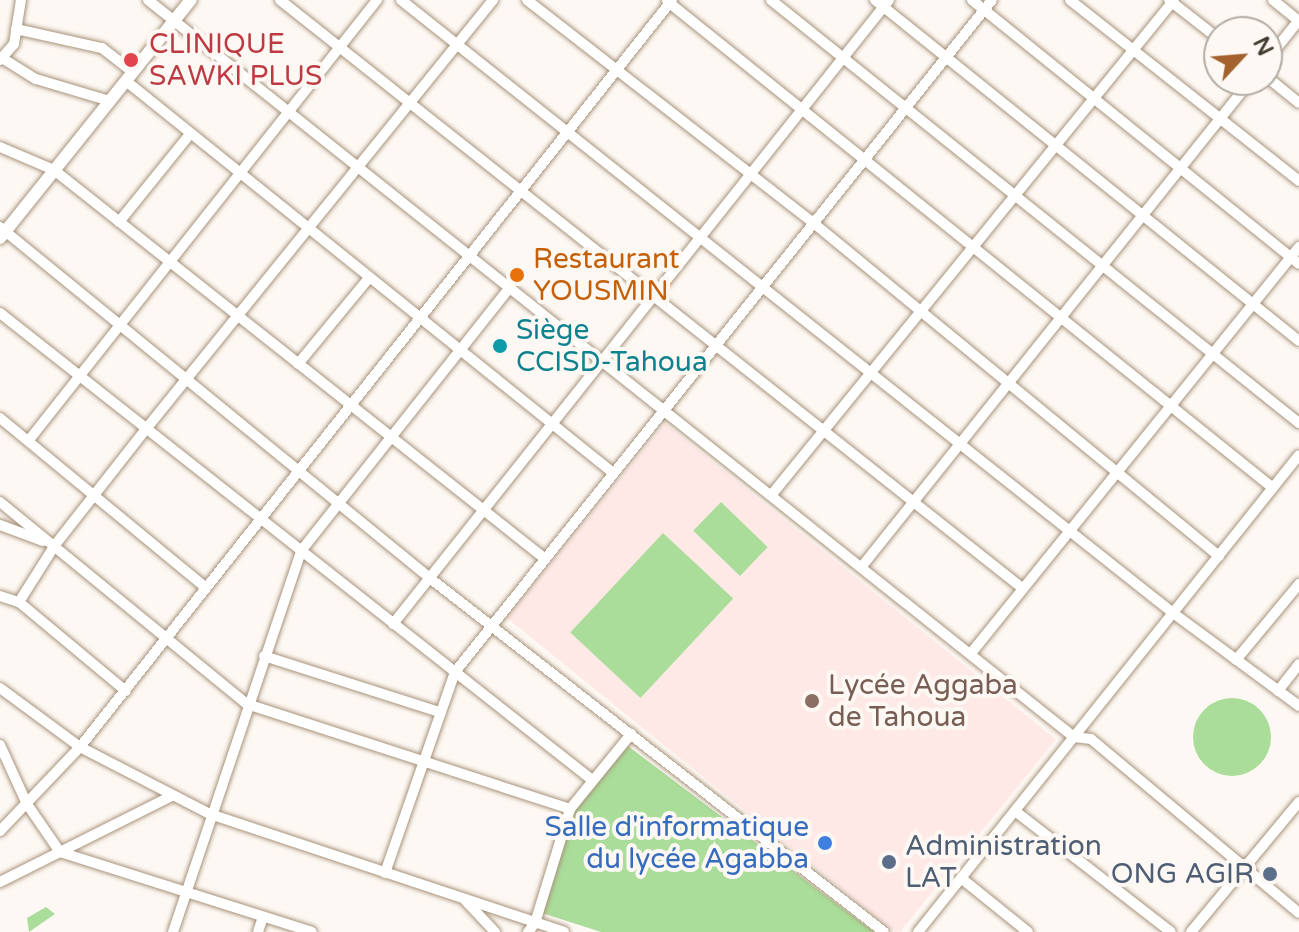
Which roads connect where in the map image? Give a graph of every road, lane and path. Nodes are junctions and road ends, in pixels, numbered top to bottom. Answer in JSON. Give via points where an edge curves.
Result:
{"nodes":[{"id":1,"x":21,"y":0,"type":"edge"},
{"id":2,"x":148,"y":0,"type":"edge"},
{"id":3,"x":191,"y":0,"type":"edge"},
{"id":4,"x":280,"y":0,"type":"edge"},
{"id":5,"x":377,"y":0,"type":"edge"},
{"id":6,"x":401,"y":0,"type":"edge"},
{"id":7,"x":493,"y":0,"type":"edge"},
{"id":8,"x":527,"y":0,"type":"edge"},
{"id":9,"x":771,"y":0,"type":"edge"},
{"id":10,"x":972,"y":0,"type":"edge"},
{"id":11,"x":992,"y":0,"type":"edge"},
{"id":12,"x":1070,"y":0,"type":"edge"},
{"id":13,"x":1273,"y":0,"type":"edge"},
{"id":14,"x":669,"y":1,"type":"edge"},
{"id":15,"x":1172,"y":1,"type":"edge"},
{"id":16,"x":882,"y":2,"type":"edge"},
{"id":17,"x":984,"y":10,"type":"junction"},
{"id":18,"x":175,"y":20,"type":"junction"},
{"id":19,"x":1299,"y":21,"type":"edge"},
{"id":20,"x":1203,"y":26,"type":"edge"},
{"id":21,"x":16,"y":29,"type":"junction"},
{"id":22,"x":1283,"y":40,"type":"edge"},
{"id":23,"x":456,"y":46,"type":"junction"},
{"id":24,"x":339,"y":47,"type":"junction"},
{"id":25,"x":1134,"y":50,"type":"junction"},
{"id":26,"x":844,"y":58,"type":"junction"},
{"id":27,"x":1,"y":59,"type":"edge"},
{"id":28,"x":947,"y":60,"type":"junction"},
{"id":29,"x":616,"y":71,"type":"junction"},
{"id":30,"x":130,"y":76,"type":"junction"},
{"id":31,"x":1283,"y":90,"type":"edge"},
{"id":32,"x":1238,"y":96,"type":"edge"},
{"id":33,"x":1095,"y":99,"type":"junction"},
{"id":34,"x":110,"y":101,"type":"junction"},
{"id":35,"x":411,"y":103,"type":"junction"},
{"id":36,"x":1299,"y":103,"type":"edge"},
{"id":37,"x":907,"y":109,"type":"junction"},
{"id":38,"x":289,"y":110,"type":"junction"},
{"id":39,"x":803,"y":111,"type":"junction"},
{"id":40,"x":1221,"y":118,"type":"junction"},
{"id":41,"x":566,"y":133,"type":"junction"},
{"id":42,"x":190,"y":134,"type":"junction"},
{"id":43,"x":0,"y":147,"type":"edge"},
{"id":44,"x":1056,"y":148,"type":"junction"},
{"id":45,"x":864,"y":160,"type":"junction"},
{"id":46,"x":361,"y":167,"type":"junction"},
{"id":47,"x":1182,"y":168,"type":"junction"},
{"id":48,"x":54,"y":170,"type":"junction"},
{"id":49,"x":238,"y":174,"type":"junction"},
{"id":50,"x":749,"y":174,"type":"junction"},
{"id":51,"x":1299,"y":181,"type":"edge"},
{"id":52,"x":521,"y":190,"type":"junction"},
{"id":53,"x":1015,"y":198,"type":"junction"},
{"id":54,"x":1144,"y":218,"type":"junction"},
{"id":55,"x":811,"y":221,"type":"junction"},
{"id":56,"x":119,"y":222,"type":"junction"},
{"id":57,"x":308,"y":231,"type":"junction"},
{"id":58,"x":2,"y":232,"type":"edge"},
{"id":59,"x":700,"y":239,"type":"junction"},
{"id":60,"x":1299,"y":247,"type":"edge"},
{"id":61,"x":972,"y":250,"type":"junction"},
{"id":62,"x":470,"y":254,"type":"junction"},
{"id":63,"x":168,"y":261,"type":"junction"},
{"id":64,"x":1295,"y":261,"type":"edge"},
{"id":65,"x":1102,"y":270,"type":"junction"},
{"id":66,"x":369,"y":278,"type":"junction"},
{"id":67,"x":759,"y":286,"type":"junction"},
{"id":68,"x":510,"y":287,"type":"junction"},
{"id":69,"x":652,"y":294,"type":"junction"},
{"id":70,"x":1252,"y":301,"type":"junction"},
{"id":71,"x":924,"y":312,"type":"junction"},
{"id":72,"x":0,"y":313,"type":"edge"},
{"id":73,"x":238,"y":316,"type":"junction"},
{"id":74,"x":421,"y":317,"type":"junction"},
{"id":75,"x":1059,"y":319,"type":"junction"},
{"id":76,"x":118,"y":323,"type":"junction"},
{"id":77,"x":1299,"y":341,"type":"edge"},
{"id":78,"x":714,"y":344,"type":"junction"},
{"id":79,"x":460,"y":350,"type":"junction"},
{"id":80,"x":1212,"y":351,"type":"junction"},
{"id":81,"x":603,"y":358,"type":"junction"},
{"id":82,"x":298,"y":364,"type":"junction"},
{"id":83,"x":870,"y":373,"type":"junction"},
{"id":84,"x":77,"y":374,"type":"junction"},
{"id":85,"x":186,"y":379,"type":"junction"},
{"id":86,"x":1010,"y":381,"type":"junction"},
{"id":87,"x":1170,"y":404,"type":"junction"},
{"id":88,"x":663,"y":406,"type":"junction"},
{"id":89,"x":351,"y":407,"type":"junction"},
{"id":90,"x":0,"y":418,"type":"edge"},
{"id":91,"x":1299,"y":423,"type":"edge"},
{"id":92,"x":554,"y":425,"type":"junction"},
{"id":93,"x":146,"y":429,"type":"junction"},
{"id":94,"x":824,"y":430,"type":"junction"},
{"id":95,"x":390,"y":438,"type":"junction"},
{"id":96,"x":29,"y":440,"type":"junction"},
{"id":97,"x":960,"y":444,"type":"junction"},
{"id":98,"x":1299,"y":455,"type":"edge"},
{"id":99,"x":299,"y":471,"type":"junction"},
{"id":100,"x":1118,"y":471,"type":"junction"},
{"id":101,"x":612,"y":472,"type":"junction"},
{"id":102,"x":1273,"y":488,"type":"junction"},
{"id":103,"x":773,"y":493,"type":"junction"},
{"id":104,"x":94,"y":494,"type":"junction"},
{"id":105,"x":0,"y":502,"type":"edge"},
{"id":106,"x":914,"y":502,"type":"junction"},
{"id":107,"x":339,"y":503,"type":"junction"},
{"id":108,"x":484,"y":512,"type":"junction"},
{"id":109,"x":260,"y":519,"type":"junction"},
{"id":110,"x":0,"y":525,"type":"edge"},
{"id":111,"x":1069,"y":531,"type":"junction"},
{"id":112,"x":55,"y":545,"type":"junction"},
{"id":113,"x":301,"y":551,"type":"junction"},
{"id":114,"x":1219,"y":556,"type":"junction"},
{"id":115,"x":544,"y":558,"type":"junction"},
{"id":116,"x":863,"y":565,"type":"junction"},
{"id":117,"x":431,"y":579,"type":"junction"},
{"id":118,"x":1299,"y":584,"type":"edge"},
{"id":119,"x":1021,"y":587,"type":"junction"},
{"id":120,"x":206,"y":588,"type":"junction"},
{"id":121,"x":0,"y":596,"type":"edge"},
{"id":122,"x":19,"y":602,"type":"junction"},
{"id":123,"x":1173,"y":613,"type":"junction"},
{"id":124,"x":393,"y":624,"type":"junction"},
{"id":125,"x":491,"y":625,"type":"junction"},
{"id":126,"x":167,"y":638,"type":"junction"},
{"id":127,"x":972,"y":652,"type":"junction"},
{"id":128,"x":264,"y":656,"type":"junction"},
{"id":129,"x":1236,"y":660,"type":"junction"},
{"id":130,"x":1299,"y":664,"type":"edge"},
{"id":131,"x":455,"y":672,"type":"junction"},
{"id":132,"x":0,"y":688,"type":"edge"},
{"id":133,"x":126,"y":691,"type":"junction"},
{"id":134,"x":1278,"y":691,"type":"junction"},
{"id":135,"x":247,"y":704,"type":"junction"},
{"id":136,"x":1299,"y":706,"type":"edge"},
{"id":137,"x":439,"y":712,"type":"junction"},
{"id":138,"x":631,"y":734,"type":"junction"},
{"id":139,"x":1074,"y":737,"type":"junction"},
{"id":140,"x":0,"y":745,"type":"edge"},
{"id":141,"x":80,"y":747,"type":"junction"},
{"id":142,"x":424,"y":761,"type":"junction"},
{"id":143,"x":591,"y":779,"type":"junction"},
{"id":144,"x":172,"y":796,"type":"junction"},
{"id":145,"x":27,"y":804,"type":"junction"},
{"id":146,"x":1297,"y":807,"type":"edge"},
{"id":147,"x":570,"y":809,"type":"junction"},
{"id":148,"x":1015,"y":811,"type":"junction"},
{"id":149,"x":210,"y":814,"type":"junction"},
{"id":150,"x":0,"y":831,"type":"edge"},
{"id":151,"x":60,"y":852,"type":"junction"},
{"id":152,"x":1243,"y":868,"type":"junction"},
{"id":153,"x":385,"y":873,"type":"junction"},
{"id":154,"x":961,"y":878,"type":"junction"},
{"id":155,"x":0,"y":882,"type":"edge"},
{"id":156,"x":185,"y":894,"type":"junction"},
{"id":157,"x":463,"y":899,"type":"junction"},
{"id":158,"x":1299,"y":913,"type":"edge"},
{"id":159,"x":263,"y":917,"type":"junction"},
{"id":160,"x":532,"y":927,"type":"edge"},
{"id":161,"x":173,"y":932,"type":"edge"},
{"id":162,"x":258,"y":932,"type":"edge"},
{"id":163,"x":312,"y":932,"type":"edge"},
{"id":164,"x":495,"y":932,"type":"edge"},
{"id":165,"x":564,"y":932,"type":"edge"},
{"id":166,"x":884,"y":932,"type":"edge"},
{"id":167,"x":918,"y":932,"type":"edge"},
{"id":168,"x":1028,"y":932,"type":"edge"},
{"id":169,"x":1171,"y":932,"type":"edge"},
{"id":170,"x":1191,"y":932,"type":"edge"}],
"edges":[{"from":1,"to":21,"type":"street"},
{"from":2,"to":18,"type":"street"},
{"from":3,"to":18,"type":"street"},
{"from":4,"to":24,"type":"street"},
{"from":5,"to":24,"type":"street"},
{"from":6,"to":23,"type":"street"},
{"from":7,"to":23,"type":"street"},
{"from":8,"to":29,"type":"street"},
{"from":9,"to":26,"type":"street"},
{"from":10,"to":17,"type":"street"},
{"from":11,"to":17,"type":"street"},
{"from":12,"to":25,"type":"street"},
{"from":13,"to":19,"type":"street"},
{"from":14,"to":29,"type":"street"},
{"from":14,"to":39,"type":"street"},
{"from":15,"to":20,"type":"street"},
{"from":15,"to":25,"type":"street"},
{"from":16,"to":26,"type":"street"},
{"from":16,"to":28,"type":"street"},
{"from":17,"to":28,"type":"street"},
{"from":17,"to":33,"type":"street"},
{"from":18,"to":30,"type":"street"},
{"from":18,"to":38,"type":"street"},
{"from":19,"to":22,"type":"street"},
{"from":21,"to":27,"type":"street","via":[[14,44]]},
{"from":21,"to":30,"type":"street","via":[[102,48]]},
{"from":23,"to":35,"type":"street"},
{"from":23,"to":41,"type":"street"},
{"from":24,"to":35,"type":"street"},
{"from":24,"to":38,"type":"street"},
{"from":25,"to":33,"type":"street"},
{"from":25,"to":40,"type":"street"},
{"from":26,"to":37,"type":"street"},
{"from":26,"to":39,"type":"street"},
{"from":27,"to":34,"type":"street","via":[[36,79]]},
{"from":28,"to":37,"type":"street"},
{"from":28,"to":44,"type":"street"},
{"from":29,"to":41,"type":"street"},
{"from":29,"to":50,"type":"street"},
{"from":30,"to":34,"type":"street"},
{"from":30,"to":42,"type":"street"},
{"from":31,"to":36,"type":"street"},
{"from":32,"to":40,"type":"street"},
{"from":33,"to":44,"type":"street"},
{"from":33,"to":47,"type":"street"},
{"from":34,"to":48,"type":"street"},
{"from":35,"to":46,"type":"street"},
{"from":35,"to":52,"type":"street"},
{"from":37,"to":45,"type":"street"},
{"from":37,"to":53,"type":"street"},
{"from":38,"to":46,"type":"street"},
{"from":38,"to":49,"type":"street"},
{"from":39,"to":45,"type":"street"},
{"from":39,"to":50,"type":"street"},
{"from":40,"to":47,"type":"street"},
{"from":40,"to":51,"type":"street"},
{"from":41,"to":52,"type":"street"},
{"from":41,"to":59,"type":"street"},
{"from":42,"to":49,"type":"street"},
{"from":42,"to":56,"type":"street"},
{"from":43,"to":48,"type":"street"},
{"from":44,"to":53,"type":"street"},
{"from":44,"to":54,"type":"street"},
{"from":45,"to":55,"type":"street"},
{"from":45,"to":61,"type":"street"},
{"from":46,"to":57,"type":"street"},
{"from":46,"to":62,"type":"street"},
{"from":47,"to":54,"type":"street"},
{"from":47,"to":64,"type":"street"},
{"from":48,"to":56,"type":"street"},
{"from":48,"to":58,"type":"street"},
{"from":49,"to":57,"type":"street"},
{"from":49,"to":63,"type":"street"},
{"from":50,"to":55,"type":"street"},
{"from":50,"to":59,"type":"street"},
{"from":52,"to":62,"type":"street"},
{"from":52,"to":69,"type":"street"},
{"from":53,"to":61,"type":"street"},
{"from":53,"to":65,"type":"street"},
{"from":54,"to":65,"type":"street"},
{"from":54,"to":70,"type":"street"},
{"from":55,"to":67,"type":"street"},
{"from":55,"to":71,"type":"street"},
{"from":56,"to":63,"type":"street"},
{"from":57,"to":66,"type":"street"},
{"from":57,"to":73,"type":"street"},
{"from":58,"to":76,"type":"street"},
{"from":59,"to":67,"type":"street"},
{"from":59,"to":69,"type":"street"},
{"from":60,"to":64,"type":"street"},
{"from":61,"to":71,"type":"street"},
{"from":61,"to":75,"type":"street"},
{"from":62,"to":68,"type":"street"},
{"from":62,"to":74,"type":"street"},
{"from":63,"to":73,"type":"street"},
{"from":63,"to":76,"type":"street"},
{"from":64,"to":70,"type":"street"},
{"from":65,"to":75,"type":"street"},
{"from":65,"to":80,"type":"street"},
{"from":66,"to":74,"type":"street"},
{"from":66,"to":82,"type":"street"},
{"from":67,"to":78,"type":"street"},
{"from":67,"to":83,"type":"street"},
{"from":68,"to":79,"type":"street"},
{"from":68,"to":81,"type":"street"},
{"from":69,"to":78,"type":"street"},
{"from":69,"to":81,"type":"street"},
{"from":70,"to":77,"type":"street"},
{"from":70,"to":80,"type":"street"},
{"from":71,"to":83,"type":"street"},
{"from":71,"to":86,"type":"street"},
{"from":72,"to":84,"type":"street"},
{"from":73,"to":82,"type":"street"},
{"from":73,"to":85,"type":"street"},
{"from":74,"to":79,"type":"street"},
{"from":74,"to":89,"type":"street"},
{"from":75,"to":86,"type":"street"},
{"from":75,"to":87,"type":"street"},
{"from":76,"to":84,"type":"street"},
{"from":76,"to":85,"type":"street"},
{"from":78,"to":88,"type":"street"},
{"from":78,"to":94,"type":"street"},
{"from":79,"to":92,"type":"street"},
{"from":79,"to":95,"type":"street"},
{"from":80,"to":87,"type":"street"},
{"from":80,"to":91,"type":"street"},
{"from":81,"to":88,"type":"street"},
{"from":81,"to":92,"type":"street"},
{"from":82,"to":89,"type":"street"},
{"from":83,"to":94,"type":"street"},
{"from":83,"to":97,"type":"street"},
{"from":84,"to":93,"type":"street"},
{"from":84,"to":96,"type":"street"},
{"from":85,"to":93,"type":"street"},
{"from":85,"to":99,"type":"street"},
{"from":86,"to":97,"type":"street"},
{"from":86,"to":100,"type":"street"},
{"from":87,"to":100,"type":"street"},
{"from":87,"to":102,"type":"street"},
{"from":88,"to":101,"type":"street"},
{"from":88,"to":103,"type":"street"},
{"from":89,"to":95,"type":"street"},
{"from":89,"to":99,"type":"street"},
{"from":90,"to":96,"type":"street"},
{"from":92,"to":101,"type":"street"},
{"from":92,"to":108,"type":"street"},
{"from":93,"to":104,"type":"street"},
{"from":93,"to":109,"type":"street"},
{"from":94,"to":103,"type":"street"},
{"from":94,"to":106,"type":"street"},
{"from":95,"to":107,"type":"street"},
{"from":95,"to":108,"type":"street"},
{"from":96,"to":104,"type":"street"},
{"from":97,"to":106,"type":"street"},
{"from":97,"to":111,"type":"street"},
{"from":98,"to":102,"type":"street"},
{"from":99,"to":107,"type":"street"},
{"from":99,"to":109,"type":"street"},
{"from":100,"to":111,"type":"street"},
{"from":100,"to":114,"type":"street"},
{"from":101,"to":115,"type":"street"},
{"from":102,"to":114,"type":"street"},
{"from":103,"to":116,"type":"street"},
{"from":104,"to":112,"type":"street"},
{"from":104,"to":120,"type":"street"},
{"from":105,"to":112,"type":"street"},
{"from":106,"to":116,"type":"street"},
{"from":106,"to":119,"type":"street"},
{"from":107,"to":113,"type":"street"},
{"from":107,"to":117,"type":"street"},
{"from":108,"to":115,"type":"street"},
{"from":108,"to":117,"type":"street"},
{"from":109,"to":113,"type":"street"},
{"from":109,"to":120,"type":"street"},
{"from":110,"to":112,"type":"street"},
{"from":111,"to":119,"type":"street"},
{"from":111,"to":123,"type":"street"},
{"from":112,"to":122,"type":"street"},
{"from":112,"to":126,"type":"street"},
{"from":113,"to":124,"type":"street"},
{"from":113,"to":128,"type":"street"},
{"from":114,"to":123,"type":"street"},
{"from":115,"to":125,"type":"street"},
{"from":116,"to":127,"type":"street"},
{"from":117,"to":124,"type":"street"},
{"from":117,"to":125,"type":"street"},
{"from":118,"to":129,"type":"street"},
{"from":119,"to":127,"type":"street"},
{"from":120,"to":126,"type":"street"},
{"from":121,"to":122,"type":"street"},
{"from":122,"to":133,"type":"street"},
{"from":123,"to":129,"type":"street"},
{"from":123,"to":139,"type":"street"},
{"from":124,"to":131,"type":"street"},
{"from":125,"to":131,"type":"street"},
{"from":125,"to":138,"type":"street"},
{"from":126,"to":133,"type":"street"},
{"from":126,"to":135,"type":"street"},
{"from":127,"to":139,"type":"street"},
{"from":128,"to":135,"type":"street"},
{"from":128,"to":137,"type":"street"},
{"from":129,"to":134,"type":"street"},
{"from":130,"to":134,"type":"street"},
{"from":131,"to":137,"type":"street"},
{"from":131,"to":143,"type":"street"},
{"from":132,"to":141,"type":"street"},
{"from":133,"to":141,"type":"street"},
{"from":134,"to":136,"type":"street"},
{"from":135,"to":142,"type":"street"},
{"from":135,"to":149,"type":"street"},
{"from":137,"to":142,"type":"street"},
{"from":138,"to":143,"type":"street"},
{"from":138,"to":166,"type":"street"},
{"from":139,"to":148,"type":"street"},
{"from":139,"to":152,"type":"street","via":[[1091,739]]},
{"from":140,"to":145,"type":"street"},
{"from":141,"to":144,"type":"street"},
{"from":141,"to":145,"type":"street"},
{"from":142,"to":147,"type":"street"},
{"from":142,"to":153,"type":"street"},
{"from":143,"to":147,"type":"street"},
{"from":144,"to":149,"type":"street"},
{"from":144,"to":151,"type":"street"},
{"from":145,"to":150,"type":"street"},
{"from":145,"to":151,"type":"street"},
{"from":146,"to":152,"type":"street"},
{"from":147,"to":160,"type":"street"},
{"from":148,"to":154,"type":"street"},
{"from":148,"to":169,"type":"street"},
{"from":149,"to":153,"type":"street"},
{"from":149,"to":156,"type":"street"},
{"from":151,"to":155,"type":"street"},
{"from":151,"to":156,"type":"street"},
{"from":152,"to":158,"type":"street"},
{"from":152,"to":170,"type":"street"},
{"from":153,"to":157,"type":"street"},
{"from":154,"to":167,"type":"street"},
{"from":154,"to":168,"type":"street"},
{"from":156,"to":159,"type":"street"},
{"from":156,"to":161,"type":"street"},
{"from":157,"to":160,"type":"street"},
{"from":157,"to":164,"type":"street"},
{"from":159,"to":162,"type":"street"},
{"from":159,"to":163,"type":"street"},
{"from":160,"to":165,"type":"street"}]}
